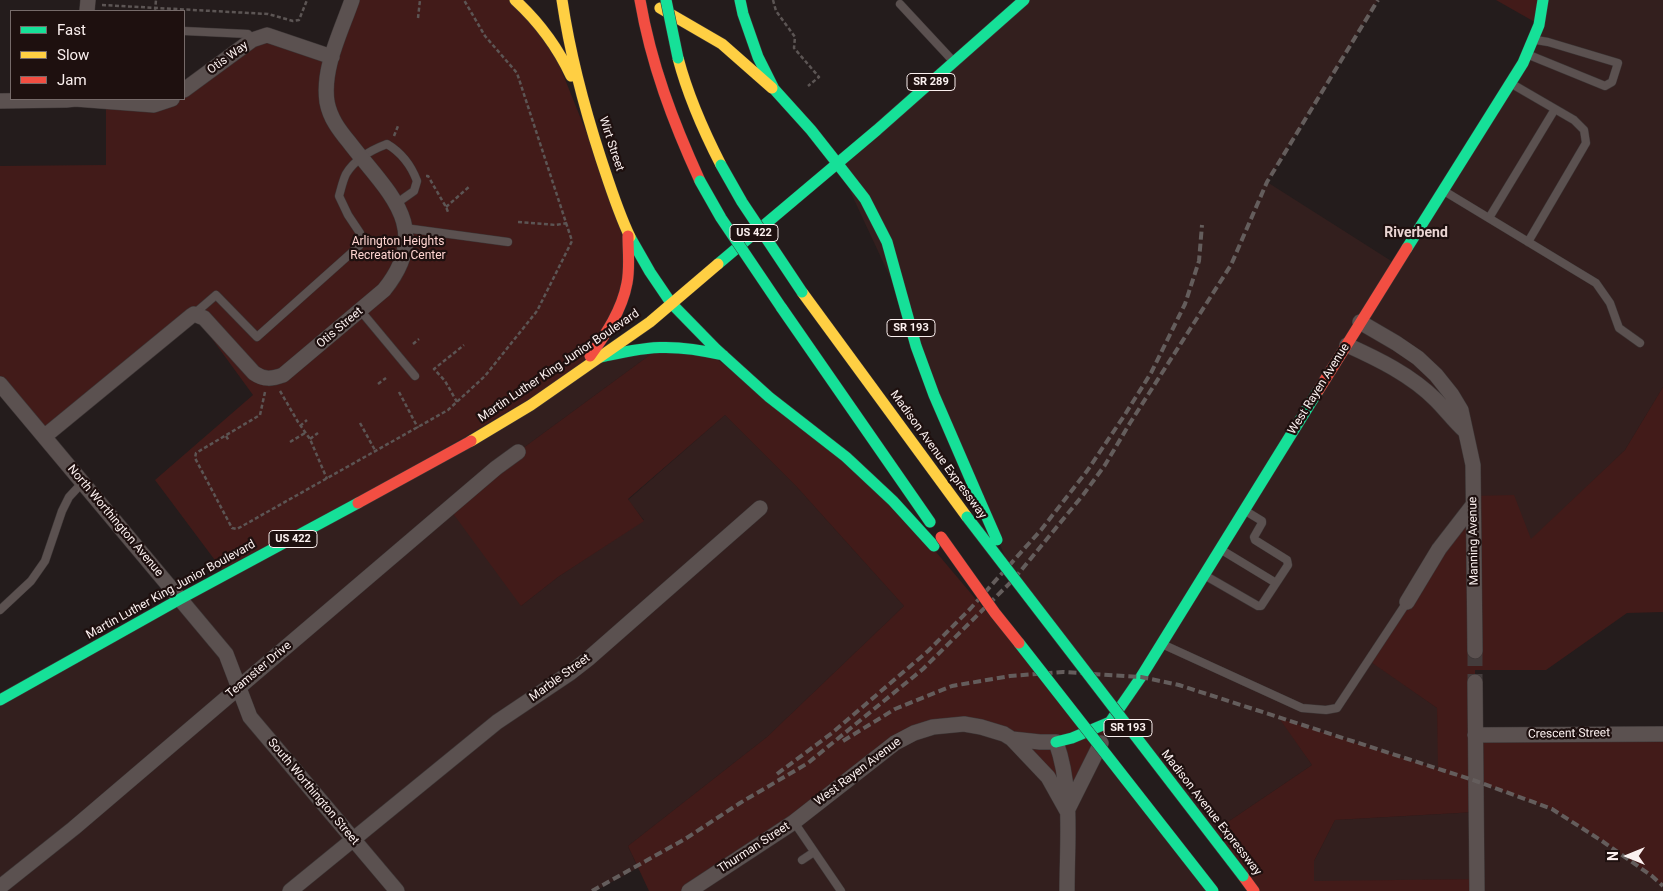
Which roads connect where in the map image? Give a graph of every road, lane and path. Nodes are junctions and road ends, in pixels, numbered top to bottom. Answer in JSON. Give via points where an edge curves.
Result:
{"nodes":[{"id":1,"x":156,"y":0,"type":"edge"},
{"id":2,"x":307,"y":0,"type":"edge"},
{"id":3,"x":352,"y":0,"type":"edge"},
{"id":4,"x":420,"y":0,"type":"edge"},
{"id":5,"x":464,"y":0,"type":"edge"},
{"id":6,"x":515,"y":0,"type":"edge"},
{"id":7,"x":562,"y":0,"type":"edge"},
{"id":8,"x":642,"y":0,"type":"edge"},
{"id":9,"x":666,"y":0,"type":"edge"},
{"id":10,"x":740,"y":0,"type":"edge"},
{"id":11,"x":774,"y":0,"type":"edge"},
{"id":12,"x":1024,"y":0,"type":"edge"},
{"id":13,"x":1543,"y":0,"type":"edge"},
{"id":14,"x":900,"y":4,"type":"dead end"},
{"id":15,"x":91,"y":5,"type":"edge"},
{"id":16,"x":155,"y":10,"type":"edge"},
{"id":17,"x":185,"y":11,"type":"edge"},
{"id":18,"x":418,"y":18,"type":"dead end"},
{"id":19,"x":185,"y":31,"type":"edge"},
{"id":20,"x":252,"y":40,"type":"junction"},
{"id":21,"x":1534,"y":40,"type":"junction"},
{"id":22,"x":1527,"y":55,"type":"junction"},
{"id":23,"x":332,"y":57,"type":"junction"},
{"id":24,"x":954,"y":63,"type":"junction"},
{"id":25,"x":1510,"y":82,"type":"junction"},
{"id":26,"x":808,"y":86,"type":"dead end"},
{"id":27,"x":185,"y":89,"type":"edge"},
{"id":28,"x":774,"y":89,"type":"junction"},
{"id":29,"x":38,"y":100,"type":"edge"},
{"id":30,"x":89,"y":100,"type":"edge"},
{"id":31,"x":168,"y":100,"type":"edge"},
{"id":32,"x":582,"y":100,"type":"junction"},
{"id":33,"x":0,"y":101,"type":"edge"},
{"id":34,"x":1554,"y":109,"type":"junction"},
{"id":35,"x":398,"y":126,"type":"dead end"},
{"id":36,"x":393,"y":140,"type":"dead end"},
{"id":37,"x":361,"y":157,"type":"junction"},
{"id":38,"x":837,"y":163,"type":"junction"},
{"id":39,"x":424,"y":175,"type":"dead end"},
{"id":40,"x":470,"y":186,"type":"dead end"},
{"id":41,"x":1442,"y":190,"type":"junction"},
{"id":42,"x":397,"y":203,"type":"junction"},
{"id":43,"x":446,"y":207,"type":"junction"},
{"id":44,"x":448,"y":212,"type":"dead end"},
{"id":45,"x":1489,"y":218,"type":"junction"},
{"id":46,"x":518,"y":222,"type":"dead end"},
{"id":47,"x":567,"y":224,"type":"junction"},
{"id":48,"x":405,"y":228,"type":"junction"},
{"id":49,"x":628,"y":234,"type":"junction"},
{"id":50,"x":508,"y":242,"type":"dead end"},
{"id":51,"x":1528,"y":242,"type":"junction"},
{"id":52,"x":672,"y":303,"type":"junction"},
{"id":53,"x":360,"y":310,"type":"junction"},
{"id":54,"x":194,"y":314,"type":"junction"},
{"id":55,"x":1360,"y":322,"type":"junction"},
{"id":56,"x":419,"y":339,"type":"dead end"},
{"id":57,"x":1640,"y":343,"type":"dead end"},
{"id":58,"x":413,"y":344,"type":"dead end"},
{"id":59,"x":464,"y":345,"type":"dead end"},
{"id":60,"x":1346,"y":345,"type":"junction"},
{"id":61,"x":723,"y":355,"type":"junction"},
{"id":62,"x":597,"y":358,"type":"junction"},
{"id":63,"x":581,"y":369,"type":"junction"},
{"id":64,"x":414,"y":376,"type":"dead end"},
{"id":65,"x":386,"y":378,"type":"dead end"},
{"id":66,"x":0,"y":384,"type":"edge"},
{"id":67,"x":378,"y":384,"type":"dead end"},
{"id":68,"x":280,"y":391,"type":"dead end"},
{"id":69,"x":265,"y":392,"type":"dead end"},
{"id":70,"x":399,"y":392,"type":"dead end"},
{"id":71,"x":457,"y":402,"type":"junction"},
{"id":72,"x":308,"y":420,"type":"dead end"},
{"id":73,"x":360,"y":423,"type":"dead end"},
{"id":74,"x":300,"y":426,"type":"junction"},
{"id":75,"x":418,"y":428,"type":"junction"},
{"id":76,"x":1465,"y":431,"type":"junction"},
{"id":77,"x":305,"y":433,"type":"junction"},
{"id":78,"x":318,"y":433,"type":"dead end"},
{"id":79,"x":45,"y":436,"type":"junction"},
{"id":80,"x":226,"y":436,"type":"junction"},
{"id":81,"x":310,"y":439,"type":"junction"},
{"id":82,"x":228,"y":441,"type":"dead end"},
{"id":83,"x":290,"y":442,"type":"dead end"},
{"id":84,"x":376,"y":452,"type":"junction"},
{"id":85,"x":518,"y":452,"type":"dead end"},
{"id":86,"x":327,"y":479,"type":"junction"},
{"id":87,"x":82,"y":483,"type":"junction"},
{"id":88,"x":1473,"y":505,"type":"junction"},
{"id":89,"x":760,"y":508,"type":"dead end"},
{"id":90,"x":1244,"y":510,"type":"junction"},
{"id":91,"x":937,"y":541,"type":"junction"},
{"id":92,"x":1220,"y":549,"type":"junction"},
{"id":93,"x":1204,"y":575,"type":"junction"},
{"id":94,"x":1014,"y":580,"type":"junction"},
{"id":95,"x":1276,"y":584,"type":"junction"},
{"id":96,"x":180,"y":599,"type":"junction"},
{"id":97,"x":1407,"y":602,"type":"joint"},
{"id":98,"x":0,"y":610,"type":"edge"},
{"id":99,"x":1161,"y":643,"type":"junction"},
{"id":100,"x":1475,"y":651,"type":"tunnel mouth"},
{"id":101,"x":1475,"y":682,"type":"tunnel mouth"},
{"id":102,"x":238,"y":687,"type":"junction"},
{"id":103,"x":0,"y":700,"type":"edge"},
{"id":104,"x":1110,"y":722,"type":"junction"},
{"id":105,"x":1663,"y":734,"type":"edge"},
{"id":106,"x":1475,"y":735,"type":"junction"},
{"id":107,"x":1012,"y":739,"type":"junction"},
{"id":108,"x":1056,"y":742,"type":"junction"},
{"id":109,"x":1068,"y":811,"type":"junction"},
{"id":110,"x":794,"y":822,"type":"junction"},
{"id":111,"x":353,"y":838,"type":"junction"},
{"id":112,"x":814,"y":852,"type":"junction"},
{"id":113,"x":802,"y":860,"type":"dead end"},
{"id":114,"x":0,"y":887,"type":"edge"},
{"id":115,"x":290,"y":891,"type":"edge"},
{"id":116,"x":397,"y":891,"type":"edge"},
{"id":117,"x":688,"y":891,"type":"edge"},
{"id":118,"x":841,"y":891,"type":"edge"},
{"id":119,"x":1067,"y":891,"type":"edge"},
{"id":120,"x":1213,"y":891,"type":"edge"},
{"id":121,"x":1254,"y":891,"type":"edge"},
{"id":122,"x":1477,"y":891,"type":"edge"}],
"edges":[{"from":1,"to":16,"type":"path"},
{"from":2,"to":17,"type":"path","via":[[299,20],[294,21],[268,14]]},
{"from":3,"to":23,"type":"street","name":"Otis Street"},
{"from":4,"to":18,"type":"path"},
{"from":5,"to":47,"type":"path","via":[[485,36],[517,73]]},
{"from":6,"to":32,"type":"main road","name":"Wirt Street","via":[[535,18],[556,46]]},
{"from":7,"to":32,"type":"main road","number":"US 422"},
{"from":8,"to":28,"type":"main road","via":[[722,44]]},
{"from":8,"to":91,"type":"main road","bridge":true,"via":[[665,101],[700,181],[780,308]]},
{"from":9,"to":94,"type":"main road","name":"Madison Avenue Expressway","bridge":true,"via":[[678,58],[700,126],[742,202],[802,292]]},
{"from":10,"to":28,"type":"main road","via":[[758,57]]},
{"from":11,"to":26,"type":"path","via":[[776,11],[795,37],[794,48],[819,77]]},
{"from":12,"to":24,"type":"main road","name":"Martin Luther King Junior Boulevard","number":"SR 289"},
{"from":13,"to":21,"type":"main road","name":"West Rayen Avenue","via":[[1540,25]]},
{"from":14,"to":24,"type":"lane"},
{"from":15,"to":16,"type":"path"},
{"from":19,"to":20,"type":"lane","via":[[248,34]]},
{"from":20,"to":23,"type":"street","name":"Otis Way","via":[[267,35]]},
{"from":20,"to":27,"type":"street","name":"Otis Way"},
{"from":21,"to":22,"type":"main road","name":"West Rayen Avenue"},
{"from":21,"to":22,"type":"lane","via":[[1618,63],[1612,82],[1605,86]]},
{"from":22,"to":25,"type":"main road","name":"West Rayen Avenue"},
{"from":23,"to":37,"type":"street","name":"Otis Street","via":[[326,84],[327,104],[336,126]]},
{"from":24,"to":38,"type":"main road","name":"Martin Luther King Junior Boulevard","number":"SR 289"},
{"from":25,"to":34,"type":"lane"},
{"from":25,"to":41,"type":"main road","name":"West Rayen Avenue"},
{"from":28,"to":38,"type":"main road"},
{"from":29,"to":33,"type":"street"},
{"from":30,"to":31,"type":"street","via":[[154,105]]},
{"from":32,"to":49,"type":"main road","name":"Wirt Street","number":"US 422"},
{"from":34,"to":45,"type":"lane"},
{"from":34,"to":51,"type":"lane","via":[[1584,130],[1586,143]]},
{"from":35,"to":36,"type":"path"},
{"from":37,"to":42,"type":"street","name":"Otis Street"},
{"from":37,"to":42,"type":"lane","via":[[387,144],[397,150],[412,168],[417,181],[414,192]]},
{"from":37,"to":54,"type":"lane","via":[[346,174],[339,196],[360,233],[359,246],[257,337],[216,295]]},
{"from":38,"to":52,"type":"main road","name":"Martin Luther King Junior Boulevard","number":"US 422"},
{"from":38,"to":94,"type":"main road","number":"SR 193","bridge":true,"via":[[866,199],[887,242],[916,346],[934,395]]},
{"from":39,"to":43,"type":"path","via":[[428,176]]},
{"from":40,"to":43,"type":"path"},
{"from":41,"to":45,"type":"lane"},
{"from":41,"to":55,"type":"main road","name":"West Rayen Avenue"},
{"from":42,"to":48,"type":"street","name":"Otis Street"},
{"from":43,"to":44,"type":"path"},
{"from":45,"to":51,"type":"lane"},
{"from":46,"to":47,"type":"path"},
{"from":47,"to":71,"type":"path","via":[[572,241],[537,311],[486,376]]},
{"from":48,"to":50,"type":"lane"},
{"from":48,"to":53,"type":"street","name":"Otis Street","via":[[404,254],[395,276]]},
{"from":49,"to":52,"type":"main road","name":"Wirt Street","via":[[654,281]]},
{"from":49,"to":63,"type":"main road","number":"US 422","via":[[627,282],[622,301],[605,335]]},
{"from":51,"to":57,"type":"lane","via":[[1596,282],[1610,303],[1619,328]]},
{"from":52,"to":61,"type":"main road","name":"Wirt Street"},
{"from":52,"to":62,"type":"main road","name":"Martin Luther King Junior Boulevard","number":"US 422"},
{"from":53,"to":54,"type":"street","name":"Otis Street","via":[[283,375],[273,379],[260,377],[204,318]]},
{"from":53,"to":64,"type":"lane"},
{"from":54,"to":79,"type":"street"},
{"from":55,"to":60,"type":"main road","name":"West Rayen Avenue"},
{"from":55,"to":76,"type":"street","name":"Manning Avenue","via":[[1418,358],[1436,375],[1461,410]]},
{"from":56,"to":58,"type":"path"},
{"from":59,"to":71,"type":"path","via":[[434,368]]},
{"from":60,"to":76,"type":"street","via":[[1374,357],[1422,387]]},
{"from":60,"to":90,"type":"main road","name":"West Rayen Avenue"},
{"from":61,"to":62,"type":"main road","via":[[669,346]]},
{"from":61,"to":91,"type":"main road","name":"Wirt Street","via":[[769,397],[846,457]]},
{"from":62,"to":63,"type":"main road","name":"Martin Luther King Junior Boulevard","number":"US 422"},
{"from":63,"to":96,"type":"main road","name":"Martin Luther King Junior Boulevard","number":"US 422","via":[[474,440]]},
{"from":65,"to":67,"type":"path"},
{"from":66,"to":79,"type":"street","name":"North Worthington Avenue"},
{"from":68,"to":74,"type":"path"},
{"from":69,"to":80,"type":"path","via":[[260,415]]},
{"from":70,"to":75,"type":"path"},
{"from":71,"to":75,"type":"path"},
{"from":72,"to":74,"type":"path"},
{"from":73,"to":84,"type":"path"},
{"from":74,"to":77,"type":"path"},
{"from":75,"to":84,"type":"path"},
{"from":76,"to":88,"type":"street","name":"Manning Avenue","via":[[1473,466]]},
{"from":77,"to":81,"type":"path"},
{"from":77,"to":83,"type":"path"},
{"from":78,"to":81,"type":"path"},
{"from":79,"to":87,"type":"street","name":"North Worthington Avenue"},
{"from":80,"to":82,"type":"path"},
{"from":80,"to":86,"type":"path","via":[[196,453],[195,458],[232,528],[236,529]]},
{"from":81,"to":86,"type":"path"},
{"from":84,"to":86,"type":"path"},
{"from":85,"to":102,"type":"street","name":"Teamster Drive"},
{"from":87,"to":96,"type":"street","name":"North Worthington Avenue"},
{"from":87,"to":98,"type":"lane","via":[[62,511],[45,561],[31,581]]},
{"from":88,"to":97,"type":"street","via":[[1439,549]]},
{"from":88,"to":100,"type":"street","name":"Manning Avenue"},
{"from":89,"to":111,"type":"street","name":"Marble Street","via":[[588,659],[498,722]]},
{"from":90,"to":92,"type":"main road","name":"West Rayen Avenue"},
{"from":90,"to":95,"type":"lane","via":[[1262,521],[1254,540],[1287,560],[1288,565]]},
{"from":91,"to":120,"type":"main road","number":"SR 193","bridge":true},
{"from":92,"to":93,"type":"main road","name":"West Rayen Avenue"},
{"from":92,"to":95,"type":"lane"},
{"from":93,"to":95,"type":"lane","via":[[1258,606]]},
{"from":93,"to":99,"type":"main road","name":"West Rayen Avenue"},
{"from":94,"to":121,"type":"main road","name":"Madison Avenue Expressway","number":"SR 193","bridge":true},
{"from":96,"to":102,"type":"street","name":"North Worthington Avenue","via":[[226,654]]},
{"from":96,"to":103,"type":"main road","name":"Martin Luther King Junior Boulevard","number":"US 422"},
{"from":97,"to":99,"type":"lane","via":[[1337,708],[1326,710],[1302,708]]},
{"from":99,"to":104,"type":"main road","name":"West Rayen Avenue"},
{"from":101,"to":106,"type":"street"},
{"from":102,"to":111,"type":"street","name":"South Worthington Street","via":[[250,717]]},
{"from":102,"to":114,"type":"street","name":"Teamster Drive"},
{"from":104,"to":108,"type":"main road"},
{"from":104,"to":109,"type":"street"},
{"from":105,"to":106,"type":"street","name":"Crescent Street"},
{"from":106,"to":122,"type":"street"},
{"from":107,"to":108,"type":"street"},
{"from":107,"to":109,"type":"street","name":"West Rayen Avenue","via":[[1048,777]]},
{"from":107,"to":110,"type":"street","name":"West Rayen Avenue","via":[[964,724],[933,727],[914,733],[894,743]]},
{"from":108,"to":109,"type":"street","via":[[1065,771]]},
{"from":109,"to":119,"type":"street"},
{"from":110,"to":112,"type":"lane"},
{"from":110,"to":117,"type":"street","name":"Thurman Street"},
{"from":111,"to":115,"type":"street","name":"Marble Street"},
{"from":111,"to":116,"type":"street","name":"South Worthington Street"},
{"from":112,"to":113,"type":"lane"},
{"from":112,"to":118,"type":"lane"}]}
